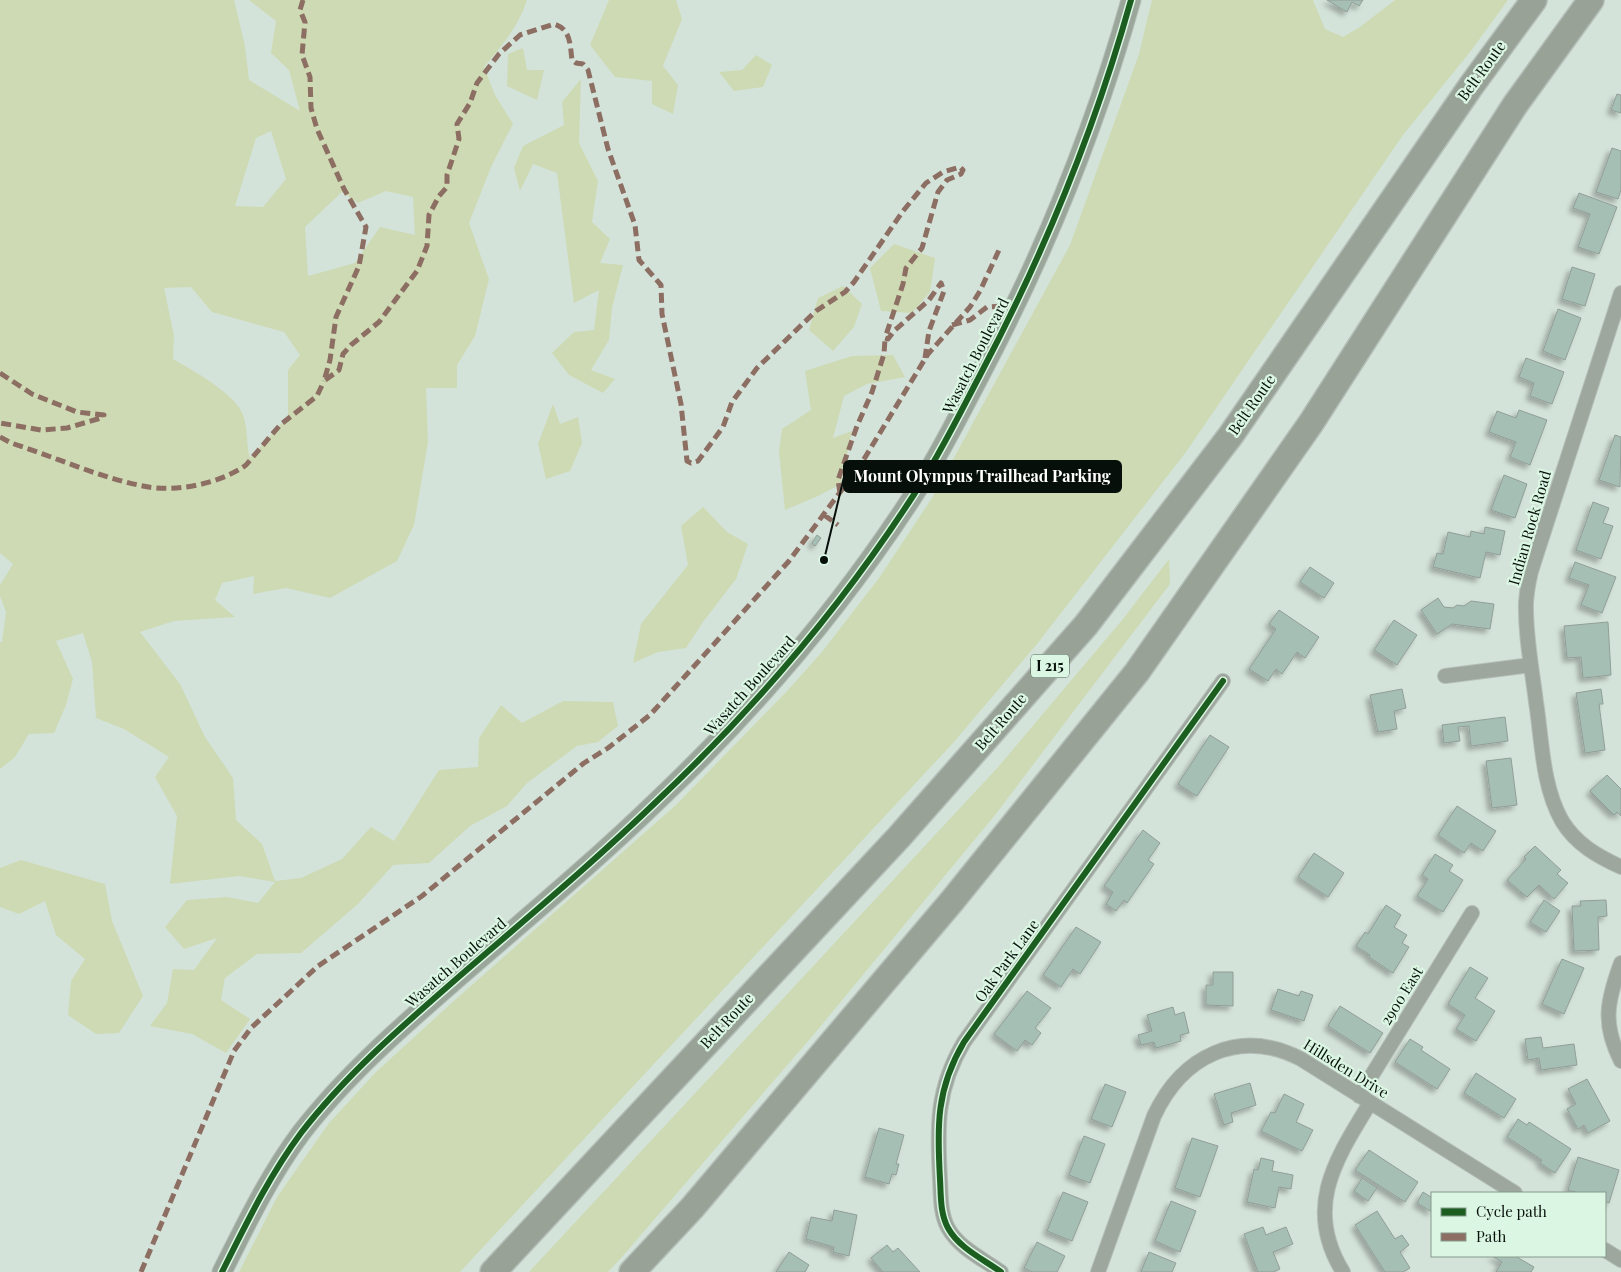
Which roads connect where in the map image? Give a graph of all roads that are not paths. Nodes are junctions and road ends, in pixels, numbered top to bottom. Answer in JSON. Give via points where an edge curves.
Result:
{"nodes":[{"id":1,"x":1131,"y":0,"type":"edge"},
{"id":2,"x":1534,"y":0,"type":"edge"},
{"id":3,"x":1591,"y":0,"type":"edge"},
{"id":4,"x":1621,"y":293,"type":"edge"},
{"id":5,"x":1532,"y":665,"type":"junction"},
{"id":6,"x":1444,"y":676,"type":"dead end"},
{"id":7,"x":1223,"y":681,"type":"dead end"},
{"id":8,"x":1621,"y":867,"type":"edge"},
{"id":9,"x":1472,"y":913,"type":"dead end"},
{"id":10,"x":1621,"y":963,"type":"edge"},
{"id":11,"x":1621,"y":1061,"type":"edge"},
{"id":12,"x":1365,"y":1099,"type":"junction"},
{"id":13,"x":1513,"y":1192,"type":"edge"},
{"id":14,"x":222,"y":1272,"type":"edge"},
{"id":15,"x":493,"y":1272,"type":"edge"},
{"id":16,"x":632,"y":1272,"type":"edge"},
{"id":17,"x":1001,"y":1272,"type":"edge"},
{"id":18,"x":1098,"y":1272,"type":"edge"},
{"id":19,"x":1343,"y":1272,"type":"edge"}],
"edges":[{"from":1,"to":14,"type":"street","name":"Wasatch Boulevard","via":[[1103,96],[1034,267],[999,341],[939,452],[874,554],[775,679],[696,763],[612,843],[383,1044],[330,1098],[273,1174]]},
{"from":2,"to":15,"type":"highway","name":"Belt Route","number":"I 215","via":[[1470,86],[1232,435],[1086,625],[899,837]]},
{"from":3,"to":16,"type":"highway","via":[[1515,105],[1311,423],[1137,672],[940,916],[692,1208]]},
{"from":4,"to":5,"type":"street","name":"Indian Rock Road","via":[[1529,577],[1526,615]]},
{"from":5,"to":6,"type":"street"},
{"from":5,"to":8,"type":"street","name":"Indian Rock Road","via":[[1546,775],[1556,810],[1579,843]]},
{"from":7,"to":17,"type":"street","name":"Oak Park Lane","via":[[964,1042],[948,1075],[939,1106],[937,1133],[944,1221],[959,1243]]},
{"from":9,"to":12,"type":"street","name":"2900 East"},
{"from":10,"to":11,"type":"street","via":[[1609,1000],[1608,1017],[1610,1036]]},
{"from":12,"to":13,"type":"street","name":"Hillsden Drive"},
{"from":12,"to":18,"type":"street","name":"Hillsden Drive","via":[[1301,1060],[1266,1047],[1226,1049],[1190,1066],[1172,1084],[1159,1105]]},
{"from":12,"to":19,"type":"street","name":"2900 East","via":[[1326,1191],[1329,1243]]}]}
